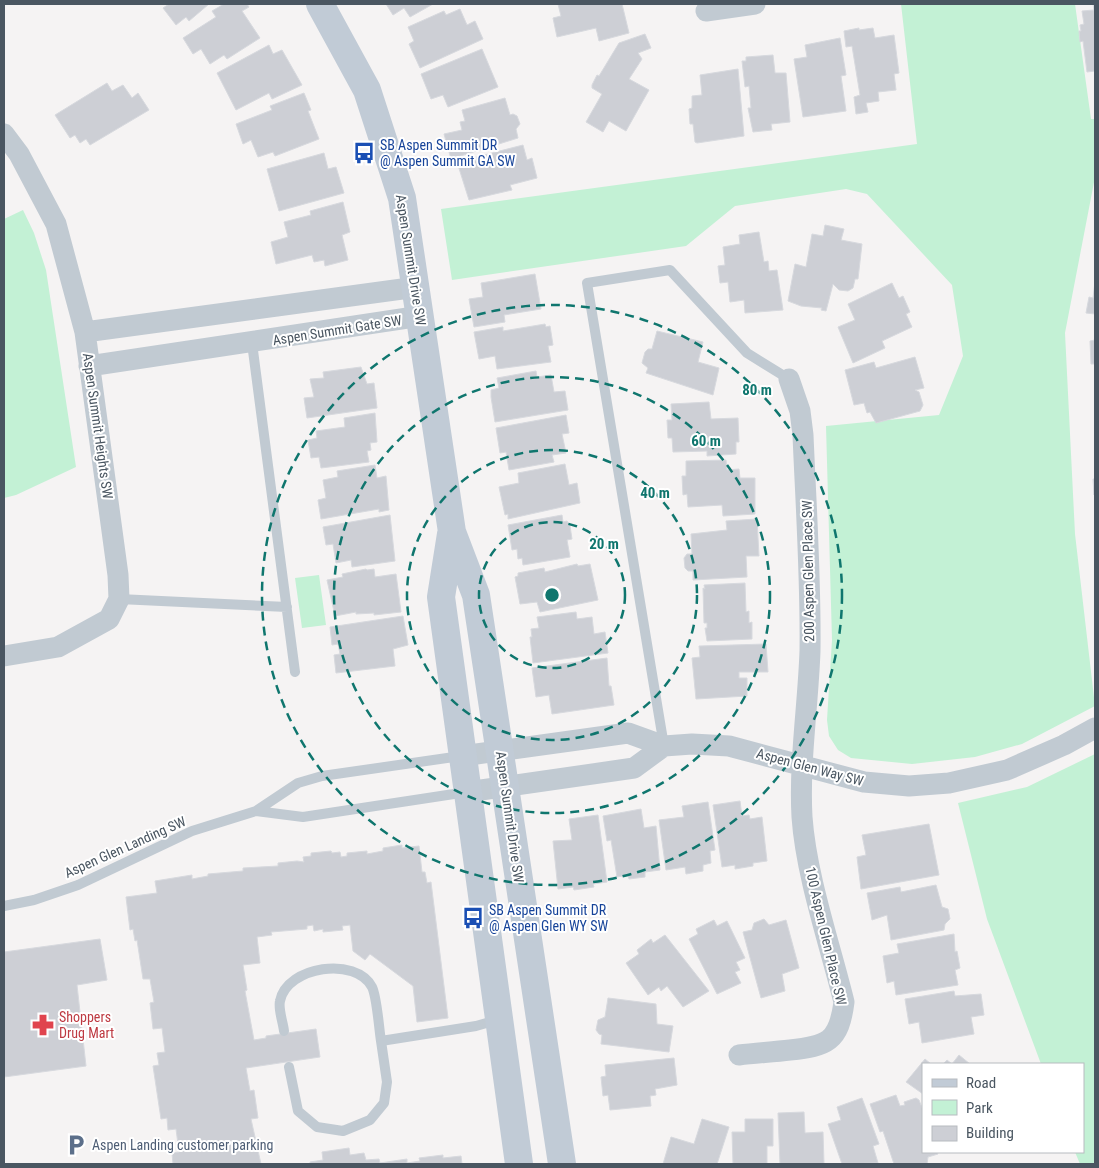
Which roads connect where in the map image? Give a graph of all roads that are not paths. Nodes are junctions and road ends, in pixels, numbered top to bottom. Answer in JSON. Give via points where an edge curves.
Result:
{"nodes":[{"id":1,"x":320,"y":4,"type":"edge"},
{"id":2,"x":755,"y":4,"type":"edge"},
{"id":3,"x":706,"y":11,"type":"dead end"},
{"id":4,"x":4,"y":134,"type":"edge"},
{"id":5,"x":416,"y":287,"type":"junction"},
{"id":6,"x":247,"y":310,"type":"junction"},
{"id":7,"x":421,"y":316,"type":"junction"},
{"id":8,"x":85,"y":332,"type":"junction"},
{"id":9,"x":252,"y":343,"type":"junction"},
{"id":10,"x":89,"y":366,"type":"junction"},
{"id":11,"x":789,"y":379,"type":"joint"},
{"id":12,"x":452,"y":532,"type":"junction"},
{"id":13,"x":118,"y":599,"type":"junction"},
{"id":14,"x":287,"y":606,"type":"junction"},
{"id":15,"x":4,"y":656,"type":"edge"},
{"id":16,"x":295,"y":672,"type":"dead end"},
{"id":17,"x":1095,"y":728,"type":"edge"},
{"id":18,"x":664,"y":746,"type":"junction"},
{"id":19,"x":500,"y":750,"type":"junction"},
{"id":20,"x":462,"y":756,"type":"junction"},
{"id":21,"x":801,"y":765,"type":"junction"},
{"id":22,"x":506,"y":787,"type":"junction"},
{"id":23,"x":467,"y":792,"type":"junction"},
{"id":24,"x":256,"y":811,"type":"junction"},
{"id":25,"x":4,"y":906,"type":"edge"},
{"id":26,"x":498,"y":1020,"type":"junction"},
{"id":27,"x":284,"y":1031,"type":"dead end"},
{"id":28,"x":381,"y":1041,"type":"junction"},
{"id":29,"x":739,"y":1055,"type":"dead end"},
{"id":30,"x":289,"y":1067,"type":"dead end"},
{"id":31,"x":519,"y":1164,"type":"edge"},
{"id":32,"x":562,"y":1164,"type":"edge"}],
"edges":[{"from":1,"to":5,"type":"street","name":"Aspen Summit Drive SW","via":[[368,90],[386,143],[402,198]]},
{"from":2,"to":3,"type":"street"},
{"from":4,"to":8,"type":"street","name":"Aspen Summit Heights SW","via":[[19,154],[56,224]]},
{"from":5,"to":6,"type":"street"},
{"from":5,"to":7,"type":"street","name":"Aspen Summit Drive SW"},
{"from":6,"to":8,"type":"street"},
{"from":6,"to":9,"type":"street","name":"Aspen Summit Gate SW"},
{"from":7,"to":9,"type":"street","name":"Aspen Summit Gate SW"},
{"from":7,"to":12,"type":"street","name":"Aspen Summit Drive SW"},
{"from":8,"to":10,"type":"street","name":"Aspen Summit Heights SW"},
{"from":9,"to":10,"type":"street","name":"Aspen Summit Gate SW"},
{"from":9,"to":14,"type":"lane"},
{"from":10,"to":13,"type":"street","name":"Aspen Summit Heights SW","via":[[118,575]]},
{"from":11,"to":18,"type":"lane","via":[[747,353],[670,270],[587,284]]},
{"from":11,"to":21,"type":"street","name":"200 Aspen Glen Place SW","via":[[800,411],[803,435],[810,613],[807,707]]},
{"from":12,"to":19,"type":"street","name":"Aspen Summit Drive SW","via":[[476,595]]},
{"from":12,"to":20,"type":"street","name":"Aspen Summit Drive SW","via":[[441,598]]},
{"from":13,"to":14,"type":"lane"},
{"from":13,"to":15,"type":"street","name":"Aspen Summit Heights SW","via":[[109,619],[58,647]]},
{"from":14,"to":16,"type":"lane"},
{"from":17,"to":21,"type":"street","name":"Aspen Glen Way SW","via":[[1007,770],[949,783],[909,786],[864,782]]},
{"from":18,"to":19,"type":"street","name":"Aspen Glen Way SW","via":[[628,733]]},
{"from":18,"to":21,"type":"street","name":"Aspen Glen Way SW","via":[[730,746]]},
{"from":18,"to":22,"type":"street","via":[[634,768]]},
{"from":19,"to":20,"type":"street","name":"Aspen Glen Way SW"},
{"from":19,"to":22,"type":"street","name":"Aspen Summit Drive SW"},
{"from":20,"to":23,"type":"street","name":"Aspen Summit Drive SW"},
{"from":20,"to":24,"type":"lane","name":"Aspen Glen Landing SW","via":[[322,776],[298,783]]},
{"from":21,"to":29,"type":"street","name":"100 Aspen Glen Place SW","via":[[802,819],[811,872],[844,1002],[843,1015],[834,1035],[819,1047]]},
{"from":22,"to":23,"type":"street"},
{"from":22,"to":32,"type":"street","name":"Aspen Summit Drive SW"},
{"from":23,"to":24,"type":"lane","name":"Aspen Glen Landing SW","via":[[303,817]]},
{"from":23,"to":26,"type":"street","name":"Aspen Summit Drive SW"},
{"from":24,"to":25,"type":"lane","name":"Aspen Glen Landing SW","via":[[192,832],[78,885]]},
{"from":26,"to":28,"type":"lane"},
{"from":26,"to":31,"type":"street","name":"Aspen Summit Drive SW"},
{"from":27,"to":28,"type":"lane","via":[[280,1001],[287,986],[304,973],[338,968],[358,974],[372,987]]},
{"from":28,"to":30,"type":"lane","via":[[387,1082],[384,1103],[370,1120],[343,1131],[317,1127],[298,1111]]}]}
